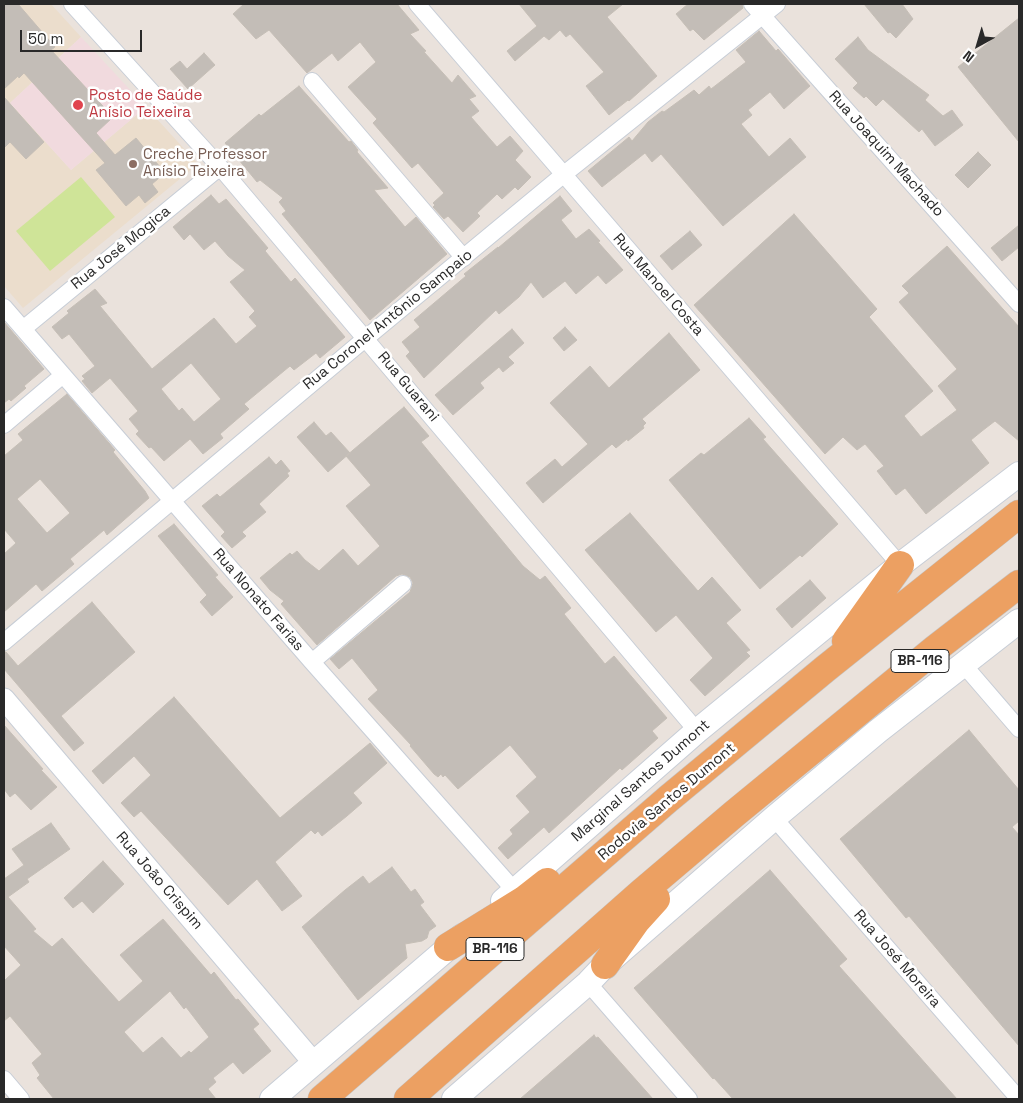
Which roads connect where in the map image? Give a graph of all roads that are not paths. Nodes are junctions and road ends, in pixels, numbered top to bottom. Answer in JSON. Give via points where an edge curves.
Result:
{"nodes":[{"id":1,"x":72,"y":4,"type":"edge"},
{"id":2,"x":417,"y":4,"type":"edge"},
{"id":3,"x":777,"y":4,"type":"edge"},
{"id":4,"x":757,"y":9,"type":"edge"},
{"id":5,"x":312,"y":81,"type":"dead end"},
{"id":6,"x":220,"y":167,"type":"junction"},
{"id":7,"x":564,"y":175,"type":"junction"},
{"id":8,"x":464,"y":258,"type":"junction"},
{"id":9,"x":1019,"y":304,"type":"edge"},
{"id":10,"x":4,"y":307,"type":"edge"},
{"id":11,"x":23,"y":328,"type":"junction"},
{"id":12,"x":366,"y":338,"type":"junction"},
{"id":13,"x":64,"y":375,"type":"junction"},
{"id":14,"x":4,"y":425,"type":"edge"},
{"id":15,"x":1019,"y":474,"type":"edge"},
{"id":16,"x":172,"y":501,"type":"junction"},
{"id":17,"x":1019,"y":514,"type":"edge"},
{"id":18,"x":900,"y":564,"type":"junction"},
{"id":19,"x":403,"y":584,"type":"dead end"},
{"id":20,"x":1019,"y":584,"type":"edge"},
{"id":21,"x":1019,"y":621,"type":"edge"},
{"id":22,"x":4,"y":642,"type":"edge"},
{"id":23,"x":312,"y":662,"type":"junction"},
{"id":24,"x":963,"y":664,"type":"junction"},
{"id":25,"x":825,"y":669,"type":"junction"},
{"id":26,"x":4,"y":699,"type":"edge"},
{"id":27,"x":1019,"y":729,"type":"edge"},
{"id":28,"x":697,"y":731,"type":"junction"},
{"id":29,"x":668,"y":799,"type":"junction"},
{"id":30,"x":734,"y":814,"type":"junction"},
{"id":31,"x":774,"y":818,"type":"junction"},
{"id":32,"x":515,"y":891,"type":"junction"},
{"id":33,"x":448,"y":947,"type":"junction"},
{"id":34,"x":597,"y":974,"type":"junction"},
{"id":35,"x":314,"y":1063,"type":"junction"},
{"id":36,"x":4,"y":1079,"type":"edge"},
{"id":37,"x":21,"y":1099,"type":"edge"},
{"id":38,"x":272,"y":1099,"type":"edge"},
{"id":39,"x":322,"y":1099,"type":"edge"},
{"id":40,"x":408,"y":1099,"type":"edge"},
{"id":41,"x":454,"y":1099,"type":"edge"},
{"id":42,"x":690,"y":1099,"type":"edge"},
{"id":43,"x":1019,"y":1099,"type":"edge"}],
"edges":[{"from":1,"to":6,"type":"street","name":"Rua Guarani"},
{"from":2,"to":7,"type":"street","name":"Rua Manoel Costa"},
{"from":3,"to":4,"type":"street","name":"Rua Coronel Antônio Sampaio"},
{"from":4,"to":7,"type":"street","name":"Rua Coronel Antônio Sampaio"},
{"from":4,"to":9,"type":"street","name":"Rua Joaquim Machado"},
{"from":5,"to":8,"type":"street"},
{"from":6,"to":11,"type":"street","name":"Rua José Mogica"},
{"from":6,"to":12,"type":"street","name":"Rua Guarani"},
{"from":7,"to":8,"type":"street","name":"Rua Coronel Antônio Sampaio"},
{"from":7,"to":18,"type":"street","name":"Rua Manoel Costa"},
{"from":8,"to":12,"type":"street","name":"Rua Coronel Antônio Sampaio"},
{"from":10,"to":11,"type":"street","name":"Rua Nonato Farias"},
{"from":11,"to":13,"type":"street","name":"Rua Nonato Farias"},
{"from":12,"to":16,"type":"street","name":"Rua Coronel Antônio Sampaio"},
{"from":12,"to":28,"type":"street","name":"Rua Guarani"},
{"from":13,"to":14,"type":"street"},
{"from":13,"to":16,"type":"street","name":"Rua Nonato Farias"},
{"from":15,"to":18,"type":"main road","name":"Marginal Santos Dumont","number":"BR-116"},
{"from":16,"to":22,"type":"street","name":"Rua Coronel Antônio Sampaio"},
{"from":16,"to":23,"type":"street","name":"Rua Nonato Farias"},
{"from":17,"to":25,"type":"highway","name":"Rodovia Santos Dumont","number":"BR-116"},
{"from":18,"to":25,"type":"highway"},
{"from":18,"to":28,"type":"main road","name":"Marginal Santos Dumont","number":"BR-116"},
{"from":19,"to":23,"type":"street"},
{"from":20,"to":30,"type":"highway","number":"BR-116"},
{"from":21,"to":24,"type":"main road","number":"BR-116"},
{"from":23,"to":32,"type":"street","name":"Rua Nonato Farias"},
{"from":24,"to":27,"type":"street"},
{"from":24,"to":31,"type":"main road","number":"BR-116"},
{"from":25,"to":29,"type":"highway","name":"Rodovia Santos Dumont","number":"BR-116"},
{"from":26,"to":35,"type":"street","name":"Rua João Crispim"},
{"from":28,"to":32,"type":"main road","name":"Marginal Santos Dumont","number":"BR-116"},
{"from":29,"to":33,"type":"highway","via":[[588,850],[524,900]]},
{"from":29,"to":39,"type":"highway","name":"Rodovia Santos Dumont","number":"BR-116"},
{"from":30,"to":34,"type":"highway","via":[[637,920]]},
{"from":30,"to":40,"type":"highway","number":"BR-116"},
{"from":31,"to":34,"type":"main road","number":"BR-116"},
{"from":31,"to":43,"type":"street","name":"Rua José Moreira"},
{"from":32,"to":33,"type":"main road","name":"Marginal Santos Dumont","number":"BR-116"},
{"from":33,"to":35,"type":"main road","name":"Marginal Santos Dumont","number":"BR-116"},
{"from":34,"to":41,"type":"main road","number":"BR-116"},
{"from":34,"to":42,"type":"street"},
{"from":35,"to":38,"type":"main road","name":"Marginal Santos Dumont","number":"BR-116"},
{"from":36,"to":37,"type":"street"}]}
